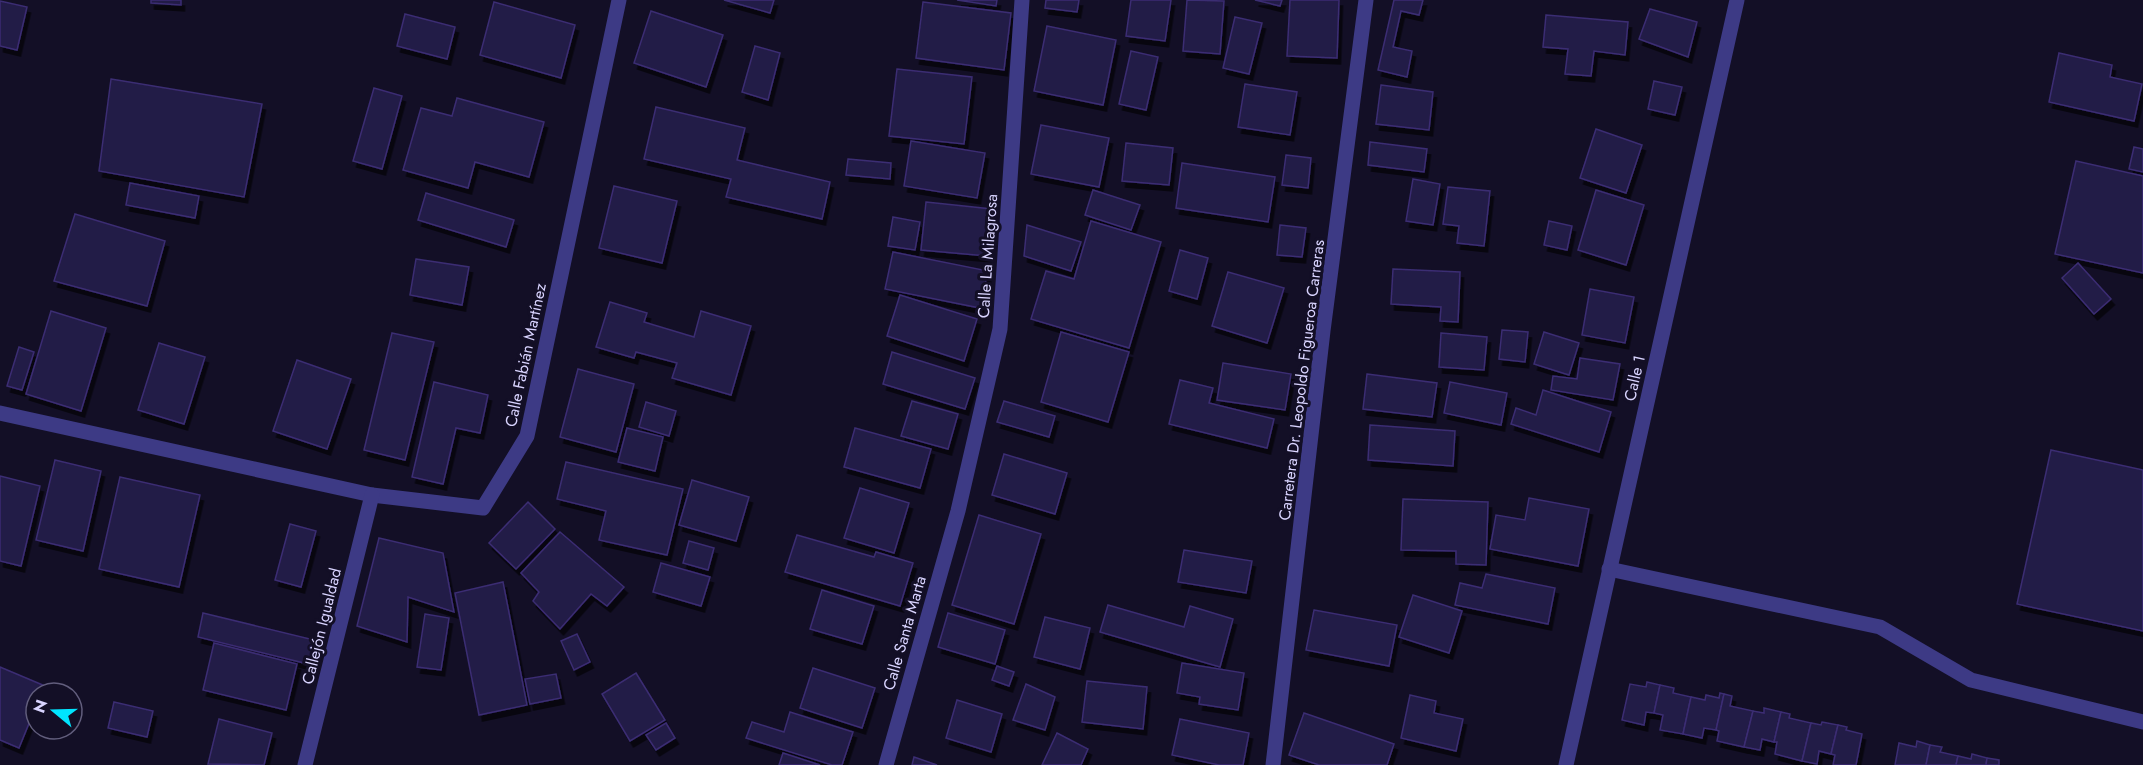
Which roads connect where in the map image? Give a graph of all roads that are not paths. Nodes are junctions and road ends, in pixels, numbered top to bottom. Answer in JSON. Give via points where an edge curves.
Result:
{"nodes":[{"id":1,"x":619,"y":0,"type":"edge"},
{"id":2,"x":1022,"y":0,"type":"edge"},
{"id":3,"x":1366,"y":0,"type":"edge"},
{"id":4,"x":1737,"y":0,"type":"edge"},
{"id":5,"x":0,"y":413,"type":"edge"},
{"id":6,"x":372,"y":495,"type":"junction"},
{"id":7,"x":958,"y":511,"type":"joint"},
{"id":8,"x":1610,"y":569,"type":"junction"},
{"id":9,"x":2143,"y":722,"type":"edge"},
{"id":10,"x":305,"y":765,"type":"edge"},
{"id":11,"x":886,"y":765,"type":"edge"},
{"id":12,"x":1272,"y":765,"type":"edge"},
{"id":13,"x":1566,"y":765,"type":"edge"}],
"edges":[{"from":1,"to":6,"type":"street","name":"Calle Fabián Martínez","via":[[527,436],[483,508]]},
{"from":2,"to":7,"type":"street","name":"Calle La Milagrosa","via":[[1000,329]]},
{"from":3,"to":12,"type":"street","name":"Carretera Dr. Leopoldo Figueroa Carreras"},
{"from":4,"to":8,"type":"street","name":"Calle 1"},
{"from":5,"to":6,"type":"street","name":"Calle Fabián Martínez"},
{"from":6,"to":10,"type":"street","name":"Callejón Igualdad"},
{"from":7,"to":11,"type":"street","name":"Calle Santa Marta"},
{"from":8,"to":9,"type":"street","via":[[1880,627],[1971,680]]},
{"from":8,"to":13,"type":"street","name":"Calle 1"}]}
